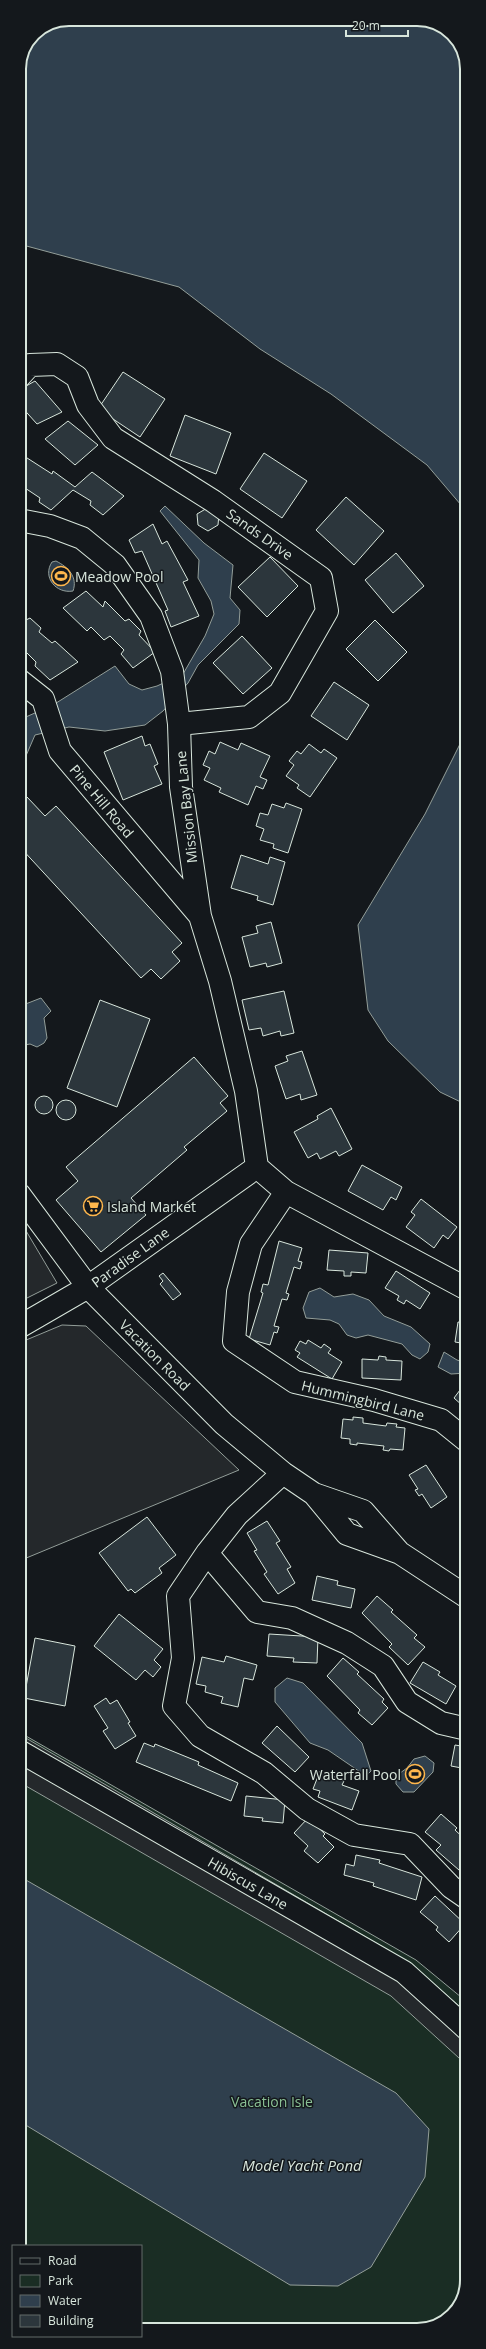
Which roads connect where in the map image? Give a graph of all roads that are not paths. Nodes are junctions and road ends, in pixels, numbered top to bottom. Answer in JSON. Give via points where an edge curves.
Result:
{"nodes":[{"id":1,"x":26,"y":369,"type":"edge"},
{"id":2,"x":26,"y":521,"type":"edge"},
{"id":3,"x":26,"y":686,"type":"edge"},
{"id":4,"x":179,"y":724,"type":"junction"},
{"id":5,"x":200,"y":916,"type":"junction"},
{"id":6,"x":257,"y":1167,"type":"junction"},
{"id":7,"x":286,"y":1192,"type":"junction"},
{"id":8,"x":26,"y":1204,"type":"edge"},
{"id":9,"x":460,"y":1287,"type":"edge"},
{"id":10,"x":88,"y":1288,"type":"junction"},
{"id":11,"x":26,"y":1323,"type":"edge"},
{"id":12,"x":460,"y":1435,"type":"edge"},
{"id":13,"x":283,"y":1473,"type":"junction"},
{"id":14,"x":207,"y":1553,"type":"junction"},
{"id":15,"x":460,"y":1592,"type":"edge"},
{"id":16,"x":460,"y":1727,"type":"edge"},
{"id":17,"x":26,"y":1755,"type":"edge"},
{"id":18,"x":460,"y":1893,"type":"edge"},
{"id":19,"x":460,"y":2023,"type":"edge"}],
"edges":[{"from":1,"to":4,"type":"street","name":"Sands Drive","via":[[30,365],[57,364],[77,377],[88,405],[113,438],[213,501],[321,578],[328,611],[280,693],[249,717]]},
{"from":2,"to":4,"type":"street","name":"Mission Bay Lane","via":[[50,526],[82,538],[115,565],[151,616],[172,671]]},
{"from":3,"to":5,"type":"street","name":"Pine Hill Road","via":[[43,699],[60,751]]},
{"from":4,"to":5,"type":"street","name":"Mission Bay Lane","via":[[181,787]]},
{"from":5,"to":6,"type":"street","name":"Mission Bay Lane","via":[[220,981],[246,1091]]},
{"from":6,"to":7,"type":"street"},
{"from":6,"to":10,"type":"street","name":"Paradise Lane"},
{"from":7,"to":9,"type":"street"},
{"from":7,"to":12,"type":"street","name":"Hummingbird Lane","via":[[251,1244],[238,1292],[234,1341],[295,1382],[374,1400],[441,1420]]},
{"from":8,"to":10,"type":"street","name":"Vacation Road"},
{"from":10,"to":11,"type":"street","name":"Paradise Lane"},
{"from":10,"to":13,"type":"street","name":"Vacation Road","via":[[224,1424]]},
{"from":13,"to":14,"type":"street","via":[[237,1515]]},
{"from":13,"to":15,"type":"street","name":"Vacation Road","via":[[314,1494],[347,1534],[400,1553]]},
{"from":14,"to":16,"type":"street","via":[[257,1612],[292,1618],[347,1643],[383,1666],[408,1702],[441,1723]]},
{"from":14,"to":18,"type":"street","via":[[178,1596],[183,1658],[174,1706],[200,1736],[264,1773],[308,1809],[354,1835],[410,1844]]},
{"from":17,"to":19,"type":"street","name":"Hibiscus Lane","via":[[404,1972]]}]}
